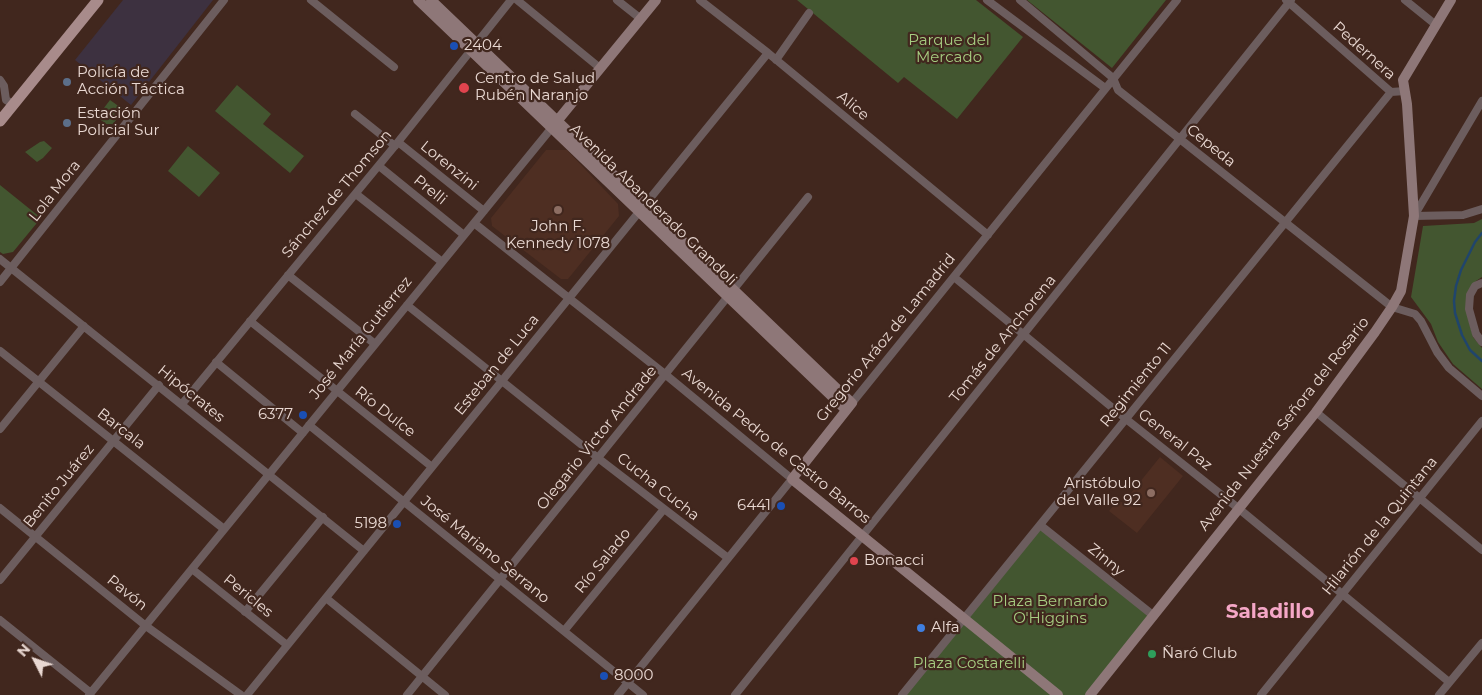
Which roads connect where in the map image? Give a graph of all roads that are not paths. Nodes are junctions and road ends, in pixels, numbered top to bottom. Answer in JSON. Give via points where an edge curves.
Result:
{"nodes":[{"id":1,"x":98,"y":0,"type":"edge"},
{"id":2,"x":224,"y":0,"type":"edge"},
{"id":3,"x":311,"y":0,"type":"edge"},
{"id":4,"x":418,"y":0,"type":"edge"},
{"id":5,"x":431,"y":0,"type":"edge"},
{"id":6,"x":512,"y":0,"type":"edge"},
{"id":7,"x":517,"y":0,"type":"edge"},
{"id":8,"x":617,"y":0,"type":"edge"},
{"id":9,"x":656,"y":0,"type":"edge"},
{"id":10,"x":700,"y":0,"type":"edge"},
{"id":11,"x":987,"y":0,"type":"edge"},
{"id":12,"x":1020,"y":0,"type":"edge"},
{"id":13,"x":1177,"y":0,"type":"edge"},
{"id":14,"x":1405,"y":0,"type":"edge"},
{"id":15,"x":1451,"y":0,"type":"edge"},
{"id":16,"x":1289,"y":1,"type":"edge"},
{"id":17,"x":809,"y":13,"type":"dead end"},
{"id":18,"x":641,"y":19,"type":"junction"},
{"id":19,"x":1436,"y":25,"type":"junction"},
{"id":20,"x":474,"y":47,"type":"junction"},
{"id":21,"x":768,"y":53,"type":"junction"},
{"id":22,"x":776,"y":60,"type":"junction"},
{"id":23,"x":394,"y":67,"type":"dead end"},
{"id":24,"x":600,"y":68,"type":"junction"},
{"id":25,"x":1113,"y":78,"type":"junction"},
{"id":26,"x":0,"y":80,"type":"edge"},
{"id":27,"x":1105,"y":88,"type":"junction"},
{"id":28,"x":1405,"y":91,"type":"junction"},
{"id":29,"x":1391,"y":92,"type":"junction"},
{"id":30,"x":1482,"y":101,"type":"edge"},
{"id":31,"x":7,"y":102,"type":"edge"},
{"id":32,"x":355,"y":114,"type":"dead end"},
{"id":33,"x":0,"y":121,"type":"edge"},
{"id":34,"x":555,"y":124,"type":"junction"},
{"id":35,"x":1180,"y":139,"type":"junction"},
{"id":36,"x":396,"y":144,"type":"junction"},
{"id":37,"x":379,"y":166,"type":"junction"},
{"id":38,"x":356,"y":194,"type":"junction"},
{"id":39,"x":808,"y":197,"type":"dead end"},
{"id":40,"x":642,"y":208,"type":"junction"},
{"id":41,"x":1482,"y":210,"type":"edge"},
{"id":42,"x":484,"y":211,"type":"junction"},
{"id":43,"x":1414,"y":216,"type":"junction"},
{"id":44,"x":474,"y":223,"type":"junction"},
{"id":45,"x":1285,"y":223,"type":"junction"},
{"id":46,"x":464,"y":235,"type":"junction"},
{"id":47,"x":988,"y":235,"type":"junction"},
{"id":48,"x":0,"y":259,"type":"edge"},
{"id":49,"x":442,"y":262,"type":"junction"},
{"id":50,"x":11,"y":268,"type":"junction"},
{"id":51,"x":288,"y":275,"type":"junction"},
{"id":52,"x":954,"y":276,"type":"junction"},
{"id":53,"x":0,"y":282,"type":"edge"},
{"id":54,"x":1482,"y":283,"type":"edge"},
{"id":55,"x":731,"y":294,"type":"junction"},
{"id":56,"x":568,"y":298,"type":"junction"},
{"id":57,"x":407,"y":305,"type":"junction"},
{"id":58,"x":1392,"y":307,"type":"junction"},
{"id":59,"x":250,"y":321,"type":"junction"},
{"id":60,"x":84,"y":326,"type":"junction"},
{"id":61,"x":1024,"y":334,"type":"junction"},
{"id":62,"x":1482,"y":342,"type":"edge"},
{"id":63,"x":375,"y":344,"type":"junction"},
{"id":64,"x":0,"y":350,"type":"edge"},
{"id":65,"x":216,"y":362,"type":"junction"},
{"id":66,"x":666,"y":375,"type":"junction"},
{"id":67,"x":39,"y":381,"type":"junction"},
{"id":68,"x":502,"y":381,"type":"junction"},
{"id":69,"x":159,"y":385,"type":"junction"},
{"id":70,"x":337,"y":391,"type":"junction"},
{"id":71,"x":1482,"y":396,"type":"edge"},
{"id":72,"x":182,"y":404,"type":"junction"},
{"id":73,"x":849,"y":407,"type":"junction"},
{"id":74,"x":1316,"y":412,"type":"junction"},
{"id":75,"x":1126,"y":419,"type":"junction"},
{"id":76,"x":1482,"y":421,"type":"edge"},
{"id":77,"x":309,"y":426,"type":"junction"},
{"id":78,"x":0,"y":428,"type":"edge"},
{"id":79,"x":303,"y":433,"type":"junction"},
{"id":80,"x":113,"y":441,"type":"junction"},
{"id":81,"x":598,"y":458,"type":"junction"},
{"id":82,"x":432,"y":467,"type":"junction"},
{"id":83,"x":269,"y":474,"type":"junction"},
{"id":84,"x":792,"y":479,"type":"junction"},
{"id":85,"x":1420,"y":498,"type":"junction"},
{"id":86,"x":404,"y":502,"type":"junction"},
{"id":87,"x":0,"y":508,"type":"edge"},
{"id":88,"x":1238,"y":508,"type":"junction"},
{"id":89,"x":664,"y":509,"type":"junction"},
{"id":90,"x":323,"y":517,"type":"junction"},
{"id":91,"x":1040,"y":525,"type":"junction"},
{"id":92,"x":224,"y":529,"type":"junction"},
{"id":93,"x":863,"y":536,"type":"junction"},
{"id":94,"x":36,"y":537,"type":"junction"},
{"id":95,"x":1482,"y":550,"type":"edge"},
{"id":96,"x":364,"y":551,"type":"junction"},
{"id":97,"x":728,"y":558,"type":"junction"},
{"id":98,"x":192,"y":569,"type":"junction"},
{"id":99,"x":0,"y":580,"type":"edge"},
{"id":100,"x":500,"y":580,"type":"junction"},
{"id":101,"x":1342,"y":594,"type":"junction"},
{"id":102,"x":326,"y":598,"type":"junction"},
{"id":103,"x":245,"y":612,"type":"junction"},
{"id":104,"x":1154,"y":616,"type":"junction"},
{"id":105,"x":964,"y":619,"type":"junction"},
{"id":106,"x":0,"y":620,"type":"edge"},
{"id":107,"x":146,"y":626,"type":"junction"},
{"id":108,"x":564,"y":631,"type":"junction"},
{"id":109,"x":1482,"y":644,"type":"edge"},
{"id":110,"x":288,"y":646,"type":"junction"},
{"id":111,"x":422,"y":676,"type":"junction"},
{"id":112,"x":1449,"y":682,"type":"junction"},
{"id":113,"x":628,"y":683,"type":"junction"},
{"id":114,"x":90,"y":694,"type":"edge"},
{"id":115,"x":241,"y":695,"type":"edge"},
{"id":116,"x":247,"y":695,"type":"edge"},
{"id":117,"x":407,"y":695,"type":"edge"},
{"id":118,"x":445,"y":695,"type":"edge"},
{"id":119,"x":618,"y":695,"type":"edge"},
{"id":120,"x":643,"y":695,"type":"edge"},
{"id":121,"x":735,"y":695,"type":"edge"},
{"id":122,"x":902,"y":695,"type":"edge"},
{"id":123,"x":1058,"y":695,"type":"edge"},
{"id":124,"x":1090,"y":695,"type":"edge"},
{"id":125,"x":1261,"y":695,"type":"edge"},
{"id":126,"x":1439,"y":695,"type":"edge"}],
"edges":[{"from":1,"to":31,"type":"main road"},
{"from":2,"to":50,"type":"street","name":"Lola Mora"},
{"from":3,"to":23,"type":"street"},
{"from":4,"to":20,"type":"street","name":"Avenida Abanderado Grandoli"},
{"from":5,"to":20,"type":"street","name":"Avenida Abanderado Grandoli"},
{"from":6,"to":20,"type":"street","name":"Sánchez de Thomson"},
{"from":7,"to":24,"type":"street"},
{"from":8,"to":18,"type":"street"},
{"from":9,"to":18,"type":"street","name":"José María Gutierrez"},
{"from":10,"to":21,"type":"street","name":"Alice"},
{"from":11,"to":27,"type":"street"},
{"from":12,"to":25,"type":"street","name":"Cepeda"},
{"from":13,"to":25,"type":"street","name":"Gregorio Aráoz de Lamadrid"},
{"from":14,"to":19,"type":"street"},
{"from":15,"to":19,"type":"street","name":"Avenida Nuestra Señora del Rosario"},
{"from":16,"to":29,"type":"street","name":"Pedernera"},
{"from":16,"to":35,"type":"street","name":"Tomás de Anchorena"},
{"from":17,"to":22,"type":"street"},
{"from":18,"to":24,"type":"street","name":"José María Gutierrez"},
{"from":19,"to":28,"type":"street","name":"Avenida Nuestra Señora del Rosario","via":[[1403,80]]},
{"from":20,"to":34,"type":"street","name":"Avenida Abanderado Grandoli"},
{"from":20,"to":36,"type":"street","name":"Sánchez de Thomson"},
{"from":21,"to":22,"type":"street","name":"Alice"},
{"from":21,"to":40,"type":"street","name":"Esteban de Luca"},
{"from":22,"to":47,"type":"street","name":"Alice"},
{"from":24,"to":34,"type":"street","name":"José María Gutierrez"},
{"from":25,"to":27,"type":"street","name":"Gregorio Aráoz de Lamadrid"},
{"from":25,"to":35,"type":"street","name":"Cepeda","via":[[1118,90]]},
{"from":26,"to":31,"type":"street"},
{"from":27,"to":47,"type":"street","name":"Gregorio Aráoz de Lamadrid"},
{"from":28,"to":29,"type":"street","name":"Pedernera"},
{"from":28,"to":43,"type":"street","name":"Avenida Nuestra Señora del Rosario"},
{"from":29,"to":45,"type":"street","name":"Regimiento 11"},
{"from":30,"to":43,"type":"street"},
{"from":31,"to":33,"type":"main road"},
{"from":32,"to":36,"type":"street","name":"Lorenzini"},
{"from":34,"to":40,"type":"street","name":"Avenida Abanderado Grandoli"},
{"from":34,"to":42,"type":"street","name":"José María Gutierrez"},
{"from":35,"to":45,"type":"street","name":"Cepeda"},
{"from":35,"to":61,"type":"street","name":"Tomás de Anchorena"},
{"from":36,"to":37,"type":"street","name":"Sánchez de Thomson"},
{"from":36,"to":42,"type":"street","name":"Lorenzini"},
{"from":37,"to":38,"type":"street","name":"Sánchez de Thomson"},
{"from":37,"to":46,"type":"street","name":"Prelli"},
{"from":38,"to":49,"type":"street"},
{"from":38,"to":51,"type":"street","name":"Sánchez de Thomson"},
{"from":39,"to":55,"type":"street","name":"Olegario Victor Andrade"},
{"from":40,"to":55,"type":"street","name":"Avenida Abanderado Grandoli"},
{"from":40,"to":56,"type":"street","name":"Esteban de Luca"},
{"from":41,"to":43,"type":"street","via":[[1463,215]]},
{"from":42,"to":44,"type":"street","name":"José María Gutierrez"},
{"from":43,"to":58,"type":"street","name":"Avenida Nuestra Señora del Rosario","via":[[1401,291]]},
{"from":44,"to":46,"type":"street","name":"José María Gutierrez"},
{"from":44,"to":56,"type":"street","name":"Avenida Pedro de Castro Barros"},
{"from":45,"to":58,"type":"street","name":"Cepeda"},
{"from":45,"to":75,"type":"street","name":"Regimiento 11"},
{"from":46,"to":49,"type":"street","name":"José María Gutierrez"},
{"from":47,"to":52,"type":"street","name":"Gregorio Aráoz de Lamadrid"},
{"from":48,"to":50,"type":"street","name":"Hipócrates"},
{"from":49,"to":57,"type":"street","name":"José María Gutierrez"},
{"from":50,"to":53,"type":"street","name":"Lola Mora"},
{"from":50,"to":60,"type":"street","name":"Hipócrates"},
{"from":51,"to":59,"type":"street","name":"Sánchez de Thomson"},
{"from":51,"to":63,"type":"street"},
{"from":52,"to":61,"type":"street","name":"General Paz"},
{"from":52,"to":73,"type":"street","name":"Gregorio Aráoz de Lamadrid"},
{"from":54,"to":62,"type":"street","via":[[1475,286],[1470,295],[1469,309],[1476,334]]},
{"from":55,"to":66,"type":"street","name":"Olegario Victor Andrade"},
{"from":55,"to":73,"type":"street","name":"Avenida Abanderado Grandoli"},
{"from":56,"to":66,"type":"street","name":"Avenida Pedro de Castro Barros"},
{"from":56,"to":68,"type":"street","name":"Esteban de Luca"},
{"from":57,"to":63,"type":"street","name":"José María Gutierrez"},
{"from":57,"to":68,"type":"street","name":"Cucha Cucha"},
{"from":58,"to":71,"type":"street","via":[[1415,314],[1449,368]]},
{"from":58,"to":74,"type":"street","name":"Avenida Nuestra Señora del Rosario"},
{"from":59,"to":65,"type":"street","name":"Sánchez de Thomson"},
{"from":59,"to":70,"type":"street","name":"Río Dulce"},
{"from":60,"to":67,"type":"street"},
{"from":60,"to":69,"type":"street","name":"Hipócrates"},
{"from":61,"to":75,"type":"street","name":"General Paz"},
{"from":61,"to":93,"type":"street","name":"Tomás de Anchorena"},
{"from":63,"to":70,"type":"street","name":"José María Gutierrez"},
{"from":64,"to":67,"type":"street","name":"Barcala"},
{"from":65,"to":72,"type":"street","name":"Sánchez de Thomson"},
{"from":65,"to":79,"type":"street"},
{"from":66,"to":81,"type":"street","name":"Olegario Victor Andrade"},
{"from":66,"to":84,"type":"street","name":"Avenida Pedro de Castro Barros"},
{"from":67,"to":78,"type":"street"},
{"from":67,"to":80,"type":"street","name":"Barcala"},
{"from":68,"to":81,"type":"street","name":"Cucha Cucha"},
{"from":68,"to":82,"type":"street","name":"Esteban de Luca"},
{"from":69,"to":72,"type":"street","name":"Hipócrates"},
{"from":69,"to":80,"type":"street","name":"Benito Juárez"},
{"from":70,"to":77,"type":"street","name":"José María Gutierrez"},
{"from":70,"to":82,"type":"street","name":"Río Dulce"},
{"from":72,"to":83,"type":"street","name":"Hipócrates"},
{"from":73,"to":84,"type":"street","name":"Gregorio Aráoz de Lamadrid"},
{"from":74,"to":85,"type":"street"},
{"from":74,"to":88,"type":"street","name":"Avenida Nuestra Señora del Rosario"},
{"from":75,"to":88,"type":"street","name":"General Paz"},
{"from":75,"to":91,"type":"street","name":"Regimiento 11"},
{"from":76,"to":85,"type":"street","name":"Hilarión de la Quintana"},
{"from":77,"to":79,"type":"street","name":"José María Gutierrez"},
{"from":77,"to":86,"type":"street","name":"José Mariano Serrano"},
{"from":79,"to":83,"type":"street","name":"José María Gutierrez"},
{"from":80,"to":92,"type":"street","name":"Barcala"},
{"from":80,"to":94,"type":"street","name":"Benito Juárez"},
{"from":81,"to":89,"type":"street","name":"Cucha Cucha"},
{"from":81,"to":100,"type":"street","name":"Olegario Victor Andrade"},
{"from":82,"to":86,"type":"street","name":"Esteban de Luca"},
{"from":83,"to":90,"type":"street","name":"Hipócrates"},
{"from":83,"to":92,"type":"street","name":"José María Gutierrez"},
{"from":84,"to":93,"type":"street","name":"Avenida Pedro de Castro Barros"},
{"from":84,"to":97,"type":"street","name":"Gregorio Aráoz de Lamadrid"},
{"from":85,"to":95,"type":"street"},
{"from":85,"to":101,"type":"street","name":"Hilarión de la Quintana"},
{"from":86,"to":96,"type":"street","name":"Esteban de Luca"},
{"from":86,"to":100,"type":"street","name":"José Mariano Serrano"},
{"from":87,"to":94,"type":"street","name":"Pavón"},
{"from":88,"to":101,"type":"street","name":"General Paz"},
{"from":88,"to":104,"type":"street","name":"Avenida Nuestra Señora del Rosario"},
{"from":89,"to":97,"type":"street","name":"Cucha Cucha"},
{"from":89,"to":108,"type":"street","name":"Río Salado"},
{"from":90,"to":96,"type":"street","name":"Hipócrates"},
{"from":90,"to":103,"type":"street"},
{"from":91,"to":104,"type":"street","name":"Zinny"},
{"from":91,"to":105,"type":"street","name":"Regimiento 11"},
{"from":92,"to":98,"type":"street","name":"José María Gutierrez"},
{"from":93,"to":105,"type":"street","name":"Avenida Pedro de Castro Barros"},
{"from":93,"to":121,"type":"street","name":"Tomás de Anchorena"},
{"from":94,"to":99,"type":"street","name":"Benito Juárez"},
{"from":94,"to":107,"type":"street","name":"Pavón"},
{"from":96,"to":102,"type":"street","name":"Esteban de Luca"},
{"from":97,"to":113,"type":"street","name":"Gregorio Aráoz de Lamadrid"},
{"from":98,"to":103,"type":"street","name":"Pericles"},
{"from":98,"to":107,"type":"street","name":"José María Gutierrez"},
{"from":100,"to":108,"type":"street","name":"José Mariano Serrano"},
{"from":100,"to":111,"type":"street","name":"Olegario Victor Andrade"},
{"from":101,"to":112,"type":"street","name":"General Paz"},
{"from":101,"to":125,"type":"street","name":"Hilarión de la Quintana"},
{"from":102,"to":110,"type":"street","name":"Esteban de Luca"},
{"from":102,"to":111,"type":"street"},
{"from":103,"to":110,"type":"street","name":"Pericles"},
{"from":104,"to":124,"type":"street","name":"Avenida Nuestra Señora del Rosario"},
{"from":105,"to":122,"type":"street","name":"Regimiento 11"},
{"from":105,"to":123,"type":"street","name":"Avenida Pedro de Castro Barros"},
{"from":106,"to":114,"type":"street"},
{"from":107,"to":114,"type":"street","name":"José María Gutierrez"},
{"from":107,"to":115,"type":"street","name":"Pavón"},
{"from":108,"to":113,"type":"street","name":"José Mariano Serrano"},
{"from":109,"to":112,"type":"street"},
{"from":110,"to":116,"type":"street","name":"Esteban de Luca"},
{"from":111,"to":117,"type":"street","name":"Olegario Victor Andrade"},
{"from":111,"to":118,"type":"street"},
{"from":112,"to":126,"type":"street"},
{"from":113,"to":119,"type":"street","name":"Gregorio Aráoz de Lamadrid"},
{"from":113,"to":120,"type":"street","name":"José Mariano Serrano"}]}
